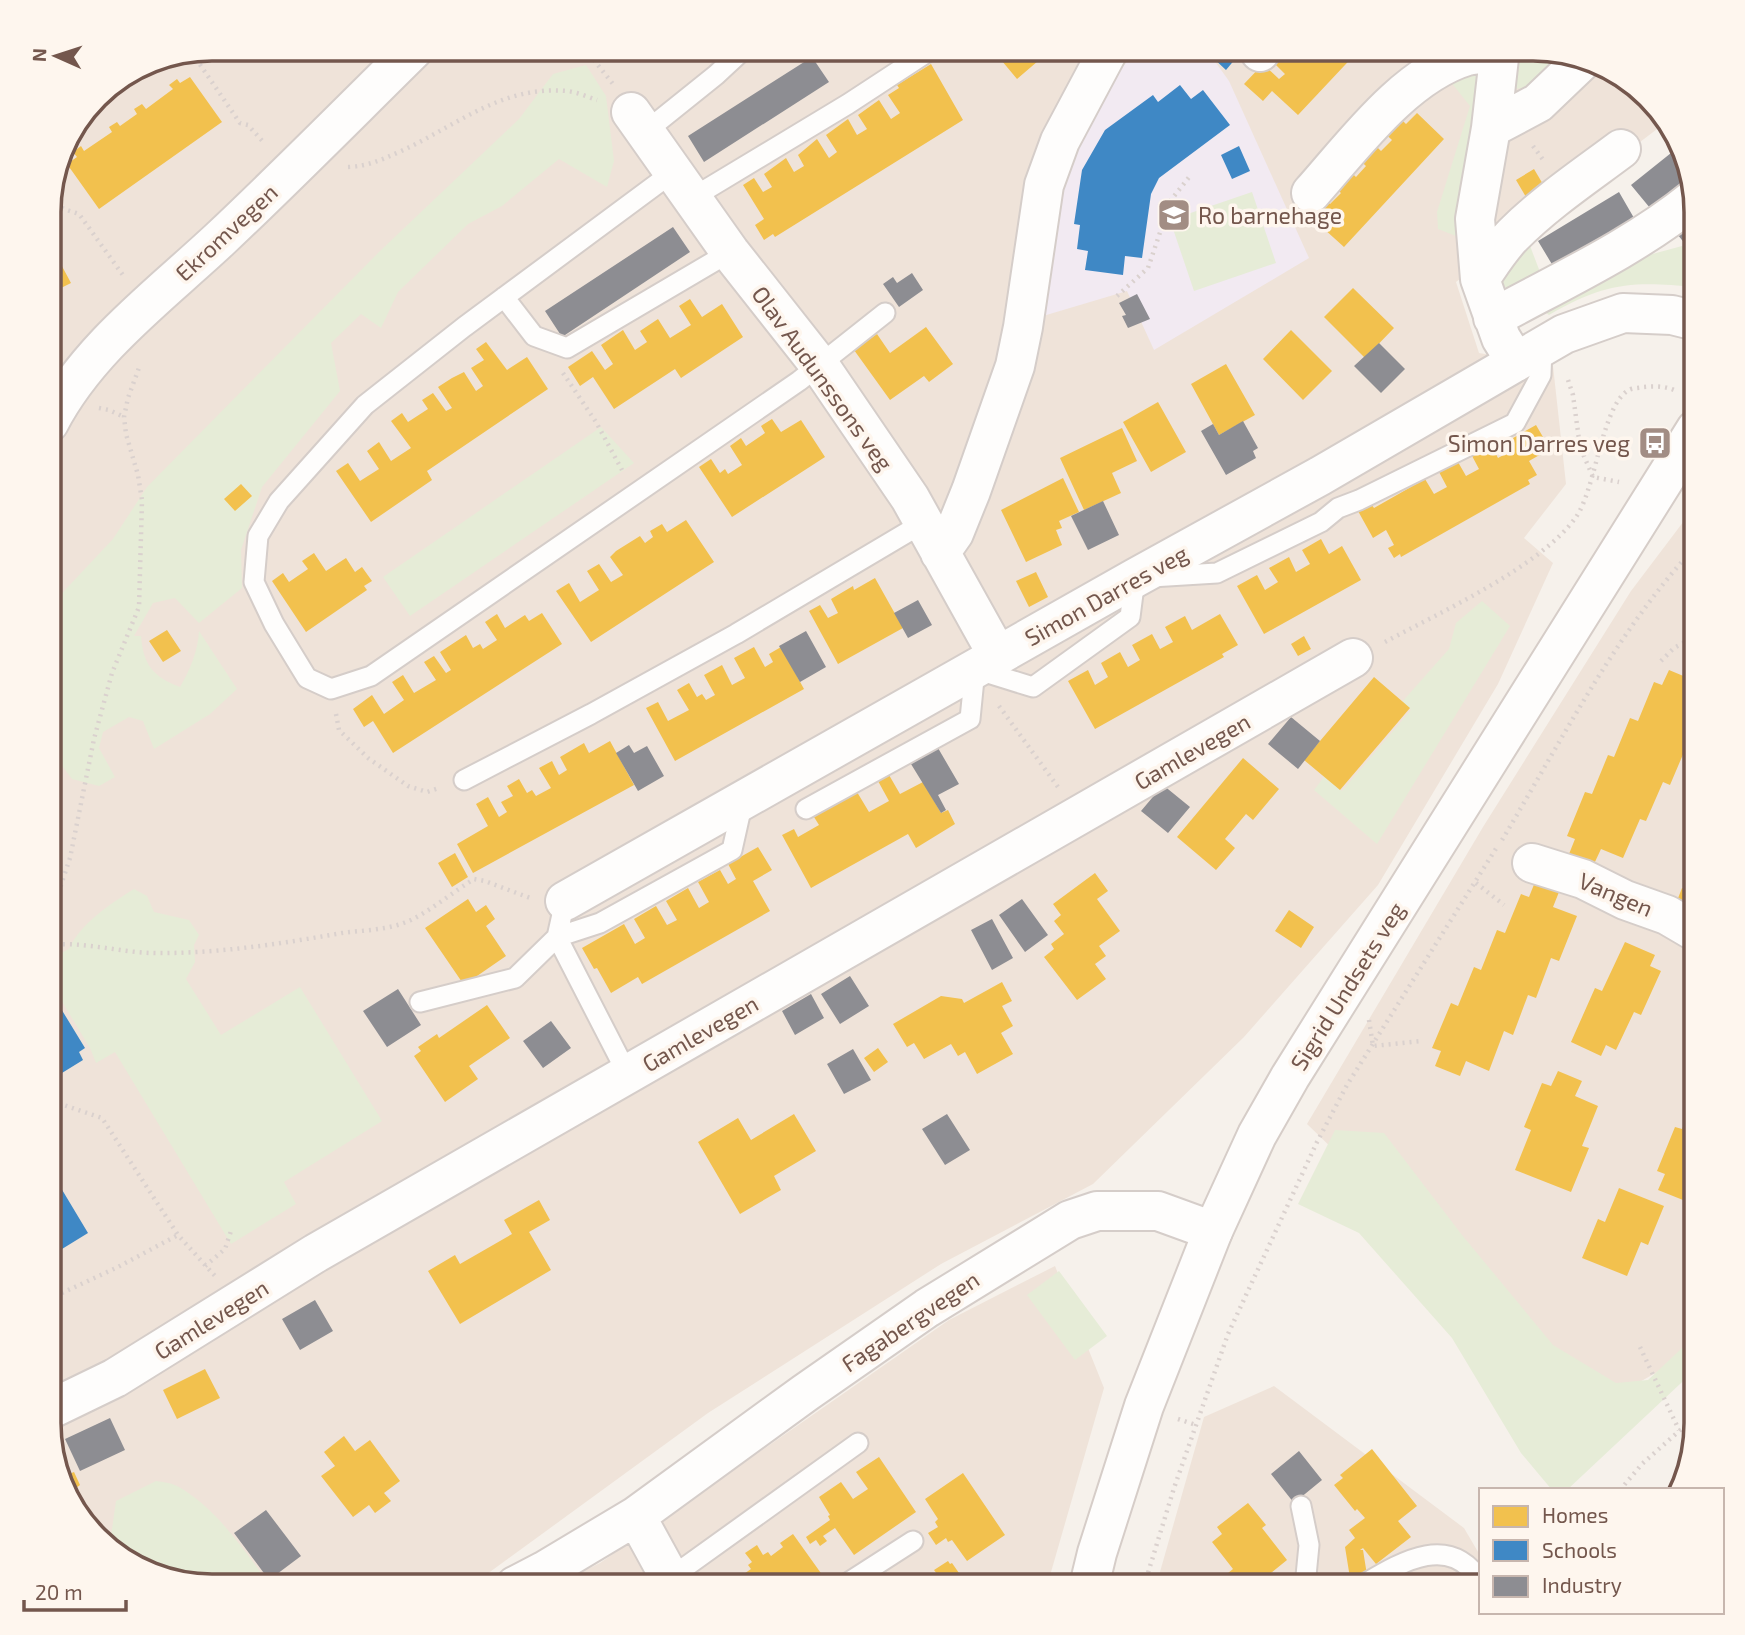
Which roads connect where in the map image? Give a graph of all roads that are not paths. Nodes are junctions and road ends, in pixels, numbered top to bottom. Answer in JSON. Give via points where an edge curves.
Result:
{"nodes":[{"id":1,"x":423,"y":61,"type":"edge"},
{"id":2,"x":731,"y":61,"type":"edge"},
{"id":3,"x":914,"y":61,"type":"edge"},
{"id":4,"x":1103,"y":61,"type":"edge"},
{"id":5,"x":1456,"y":61,"type":"edge"},
{"id":6,"x":1499,"y":61,"type":"edge"},
{"id":7,"x":1575,"y":67,"type":"edge"},
{"id":8,"x":638,"y":122,"type":"joint"},
{"id":9,"x":1492,"y":128,"type":"junction"},
{"id":10,"x":1621,"y":149,"type":"dead end"},
{"id":11,"x":682,"y":185,"type":"junction"},
{"id":12,"x":1311,"y":193,"type":"dead end"},
{"id":13,"x":1683,"y":208,"type":"edge"},
{"id":14,"x":730,"y":252,"type":"junction"},
{"id":15,"x":1480,"y":279,"type":"junction"},
{"id":16,"x":504,"y":297,"type":"junction"},
{"id":17,"x":885,"y":313,"type":"dead end"},
{"id":18,"x":1493,"y":318,"type":"junction"},
{"id":19,"x":1683,"y":318,"type":"edge"},
{"id":20,"x":1529,"y":354,"type":"junction"},
{"id":21,"x":820,"y":366,"type":"junction"},
{"id":22,"x":62,"y":398,"type":"edge"},
{"id":23,"x":1683,"y":449,"type":"edge"},
{"id":24,"x":931,"y":538,"type":"junction"},
{"id":25,"x":1135,"y":578,"type":"junction"},
{"id":26,"x":1353,"y":659,"type":"road end"},
{"id":27,"x":986,"y":662,"type":"junction"},
{"id":28,"x":464,"y":780,"type":"road end"},
{"id":29,"x":806,"y":809,"type":"dead end"},
{"id":30,"x":1532,"y":863,"type":"dead end"},
{"id":31,"x":561,"y":919,"type":"junction"},
{"id":32,"x":1684,"y":925,"type":"edge"},
{"id":33,"x":420,"y":1002,"type":"dead end"},
{"id":34,"x":628,"y":1074,"type":"junction"},
{"id":35,"x":1213,"y":1230,"type":"junction"},
{"id":36,"x":62,"y":1403,"type":"edge"},
{"id":37,"x":858,"y":1443,"type":"dead end"},
{"id":38,"x":1301,"y":1506,"type":"dead end"},
{"id":39,"x":636,"y":1516,"type":"junction"},
{"id":40,"x":913,"y":1541,"type":"dead end"},
{"id":41,"x":538,"y":1574,"type":"edge"},
{"id":42,"x":667,"y":1574,"type":"edge"},
{"id":43,"x":682,"y":1574,"type":"edge"},
{"id":44,"x":862,"y":1574,"type":"edge"},
{"id":45,"x":1092,"y":1574,"type":"edge"},
{"id":46,"x":1306,"y":1574,"type":"edge"},
{"id":47,"x":1383,"y":1574,"type":"edge"},
{"id":48,"x":1476,"y":1574,"type":"edge"}],
"edges":[{"from":1,"to":22,"type":"street","name":"Ekromvegen","via":[[290,172],[92,358]]},
{"from":2,"to":8,"type":"lane"},
{"from":3,"to":11,"type":"lane","via":[[848,104]]},
{"from":4,"to":24,"type":"street","via":[[1060,141],[1044,185],[1014,366],[971,492],[954,533]]},
{"from":5,"to":12,"type":"street","via":[[1427,75],[1386,109]]},
{"from":6,"to":9,"type":"street"},
{"from":7,"to":9,"type":"street","via":[[1538,103]]},
{"from":8,"to":11,"type":"street","name":"Olav Audunssons veg"},
{"from":9,"to":15,"type":"street","via":[[1475,219]]},
{"from":10,"to":15,"type":"street","via":[[1514,233]]},
{"from":11,"to":14,"type":"street","name":"Olav Audunssons veg"},
{"from":11,"to":16,"type":"lane"},
{"from":13,"to":18,"type":"street","via":[[1605,257]]},
{"from":14,"to":16,"type":"lane","via":[[567,348],[534,337]]},
{"from":14,"to":21,"type":"street","name":"Olav Audunssons veg"},
{"from":15,"to":18,"type":"street"},
{"from":16,"to":21,"type":"lane","via":[[365,405],[279,501],[258,536],[254,582],[307,678],[331,689],[371,676]]},
{"from":17,"to":21,"type":"lane"},
{"from":18,"to":20,"type":"street","via":[[1501,338]]},
{"from":19,"to":20,"type":"street","name":"Simon Darres veg","via":[[1623,313],[1564,334]]},
{"from":20,"to":25,"type":"street","name":"Simon Darres veg"},
{"from":20,"to":25,"type":"lane","via":[[1541,375],[1515,423],[1338,508],[1321,522],[1217,573]]},
{"from":21,"to":24,"type":"street","name":"Olav Audunssons veg"},
{"from":23,"to":35,"type":"street","name":"Sigrid Undsets veg","via":[[1290,1077]]},
{"from":24,"to":27,"type":"street","name":"Olav Audunssons veg"},
{"from":24,"to":28,"type":"lane","via":[[736,634]]},
{"from":25,"to":27,"type":"street","name":"Simon Darres veg"},
{"from":26,"to":34,"type":"street","name":"Gamlevegen"},
{"from":27,"to":29,"type":"lane","via":[[970,719]]},
{"from":27,"to":31,"type":"street","name":"Simon Darres veg","via":[[743,800]]},
{"from":30,"to":32,"type":"street","name":"Vangen","via":[[1583,879]]},
{"from":31,"to":33,"type":"lane","via":[[515,978]]},
{"from":31,"to":34,"type":"lane"},
{"from":34,"to":36,"type":"street","name":"Gamlevegen","via":[[316,1253],[116,1378]]},
{"from":35,"to":39,"type":"street","name":"Fagabergvegen","via":[[1158,1212],[1097,1211],[1070,1220],[927,1308]]},
{"from":35,"to":45,"type":"street","name":"Sigrid Undsets veg","via":[[1144,1406]]},
{"from":37,"to":43,"type":"lane"},
{"from":38,"to":46,"type":"lane","via":[[1309,1545]]},
{"from":39,"to":41,"type":"street","name":"Fagabergvegen"},
{"from":39,"to":42,"type":"street"},
{"from":40,"to":44,"type":"lane"},
{"from":47,"to":48,"type":"lane","via":[[1408,1560],[1434,1555],[1463,1561]]}]}
